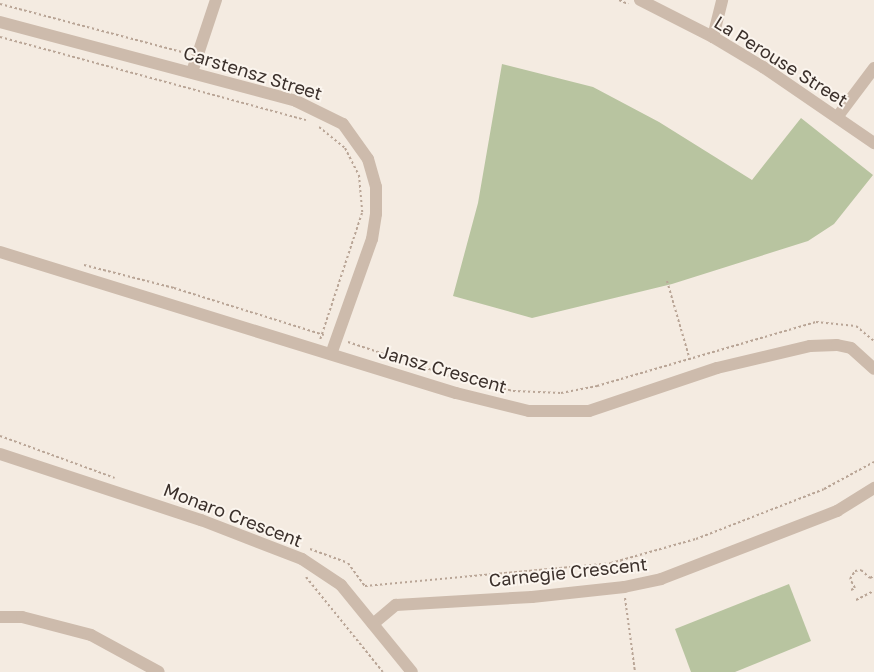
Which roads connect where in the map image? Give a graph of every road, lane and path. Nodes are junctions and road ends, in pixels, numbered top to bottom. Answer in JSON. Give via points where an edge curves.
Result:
{"nodes":[{"id":1,"x":216,"y":0,"type":"edge"},
{"id":2,"x":640,"y":0,"type":"edge"},
{"id":3,"x":722,"y":0,"type":"edge"},
{"id":4,"x":0,"y":4,"type":"edge"},
{"id":5,"x":0,"y":22,"type":"edge"},
{"id":6,"x":0,"y":36,"type":"edge"},
{"id":7,"x":713,"y":37,"type":"junction"},
{"id":8,"x":198,"y":56,"type":"junction"},
{"id":9,"x":874,"y":68,"type":"edge"},
{"id":10,"x":192,"y":72,"type":"junction"},
{"id":11,"x":838,"y":116,"type":"junction"},
{"id":12,"x":874,"y":143,"type":"edge"},
{"id":13,"x":0,"y":252,"type":"edge"},
{"id":14,"x":82,"y":264,"type":"dead end"},
{"id":15,"x":667,"y":281,"type":"dead end"},
{"id":16,"x":322,"y":334,"type":"junction"},
{"id":17,"x":337,"y":338,"type":"junction"},
{"id":18,"x":874,"y":342,"type":"edge"},
{"id":19,"x":317,"y":350,"type":"junction"},
{"id":20,"x":332,"y":354,"type":"junction"},
{"id":21,"x":690,"y":360,"type":"junction"},
{"id":22,"x":874,"y":369,"type":"edge"},
{"id":23,"x":0,"y":436,"type":"edge"},
{"id":24,"x":0,"y":454,"type":"edge"},
{"id":25,"x":874,"y":462,"type":"edge"},
{"id":26,"x":122,"y":481,"type":"dead end"},
{"id":27,"x":874,"y":488,"type":"edge"},
{"id":28,"x":301,"y":546,"type":"dead end"},
{"id":29,"x":621,"y":560,"type":"junction"},
{"id":30,"x":300,"y":570,"type":"dead end"},
{"id":31,"x":874,"y":576,"type":"edge"},
{"id":32,"x":624,"y":587,"type":"junction"},
{"id":33,"x":851,"y":590,"type":"dead end"},
{"id":34,"x":874,"y":591,"type":"edge"},
{"id":35,"x":856,"y":600,"type":"dead end"},
{"id":36,"x":0,"y":617,"type":"edge"},
{"id":37,"x":373,"y":624,"type":"junction"},
{"id":38,"x":158,"y":672,"type":"edge"},
{"id":39,"x":383,"y":672,"type":"edge"},
{"id":40,"x":412,"y":672,"type":"edge"},
{"id":41,"x":635,"y":672,"type":"edge"}],
"edges":[{"from":1,"to":8,"type":"street"},
{"from":2,"to":7,"type":"street","name":"La Perouse Street"},
{"from":3,"to":7,"type":"street"},
{"from":4,"to":8,"type":"path"},
{"from":5,"to":10,"type":"street","name":"Carstensz Street"},
{"from":6,"to":16,"type":"path","via":[[306,120],[315,123],[345,148],[359,175],[362,213]]},
{"from":7,"to":11,"type":"street","name":"La Perouse Street"},
{"from":8,"to":10,"type":"street"},
{"from":9,"to":11,"type":"street"},
{"from":10,"to":17,"type":"street","name":"Carstensz Street","via":[[322,111],[343,124],[368,159],[376,186],[374,231]]},
{"from":11,"to":12,"type":"street","name":"La Perouse Street"},
{"from":13,"to":19,"type":"street","name":"Jansz Crescent"},
{"from":14,"to":16,"type":"path","via":[[174,288]]},
{"from":15,"to":21,"type":"path"},
{"from":16,"to":17,"type":"path"},
{"from":16,"to":19,"type":"path"},
{"from":17,"to":20,"type":"street","name":"Carstensz Street"},
{"from":17,"to":21,"type":"path","via":[[450,376],[513,391],[561,393]]},
{"from":18,"to":21,"type":"path","via":[[856,326],[816,322]]},
{"from":19,"to":20,"type":"street","name":"Jansz Crescent"},
{"from":20,"to":22,"type":"street","name":"Jansz Crescent","via":[[489,402],[529,411],[562,412],[589,411],[702,372],[810,346],[852,348]]},
{"from":23,"to":26,"type":"path"},
{"from":24,"to":37,"type":"street","name":"Monaro Crescent","via":[[201,520],[302,559],[341,585]]},
{"from":25,"to":29,"type":"path","via":[[815,493],[696,539]]},
{"from":27,"to":32,"type":"street","name":"Carnegie Crescent","via":[[837,511],[661,579]]},
{"from":28,"to":29,"type":"path","via":[[348,563],[364,586]]},
{"from":29,"to":32,"type":"path"},
{"from":30,"to":39,"type":"path"},
{"from":31,"to":33,"type":"path","via":[[870,578],[861,570],[856,571],[850,579],[855,588]]},
{"from":32,"to":37,"type":"street","name":"Carnegie Crescent","via":[[396,605]]},
{"from":32,"to":41,"type":"path"},
{"from":34,"to":35,"type":"path"},
{"from":36,"to":38,"type":"street","via":[[22,617],[92,635]]},
{"from":37,"to":40,"type":"street","name":"Monaro Crescent"}]}
